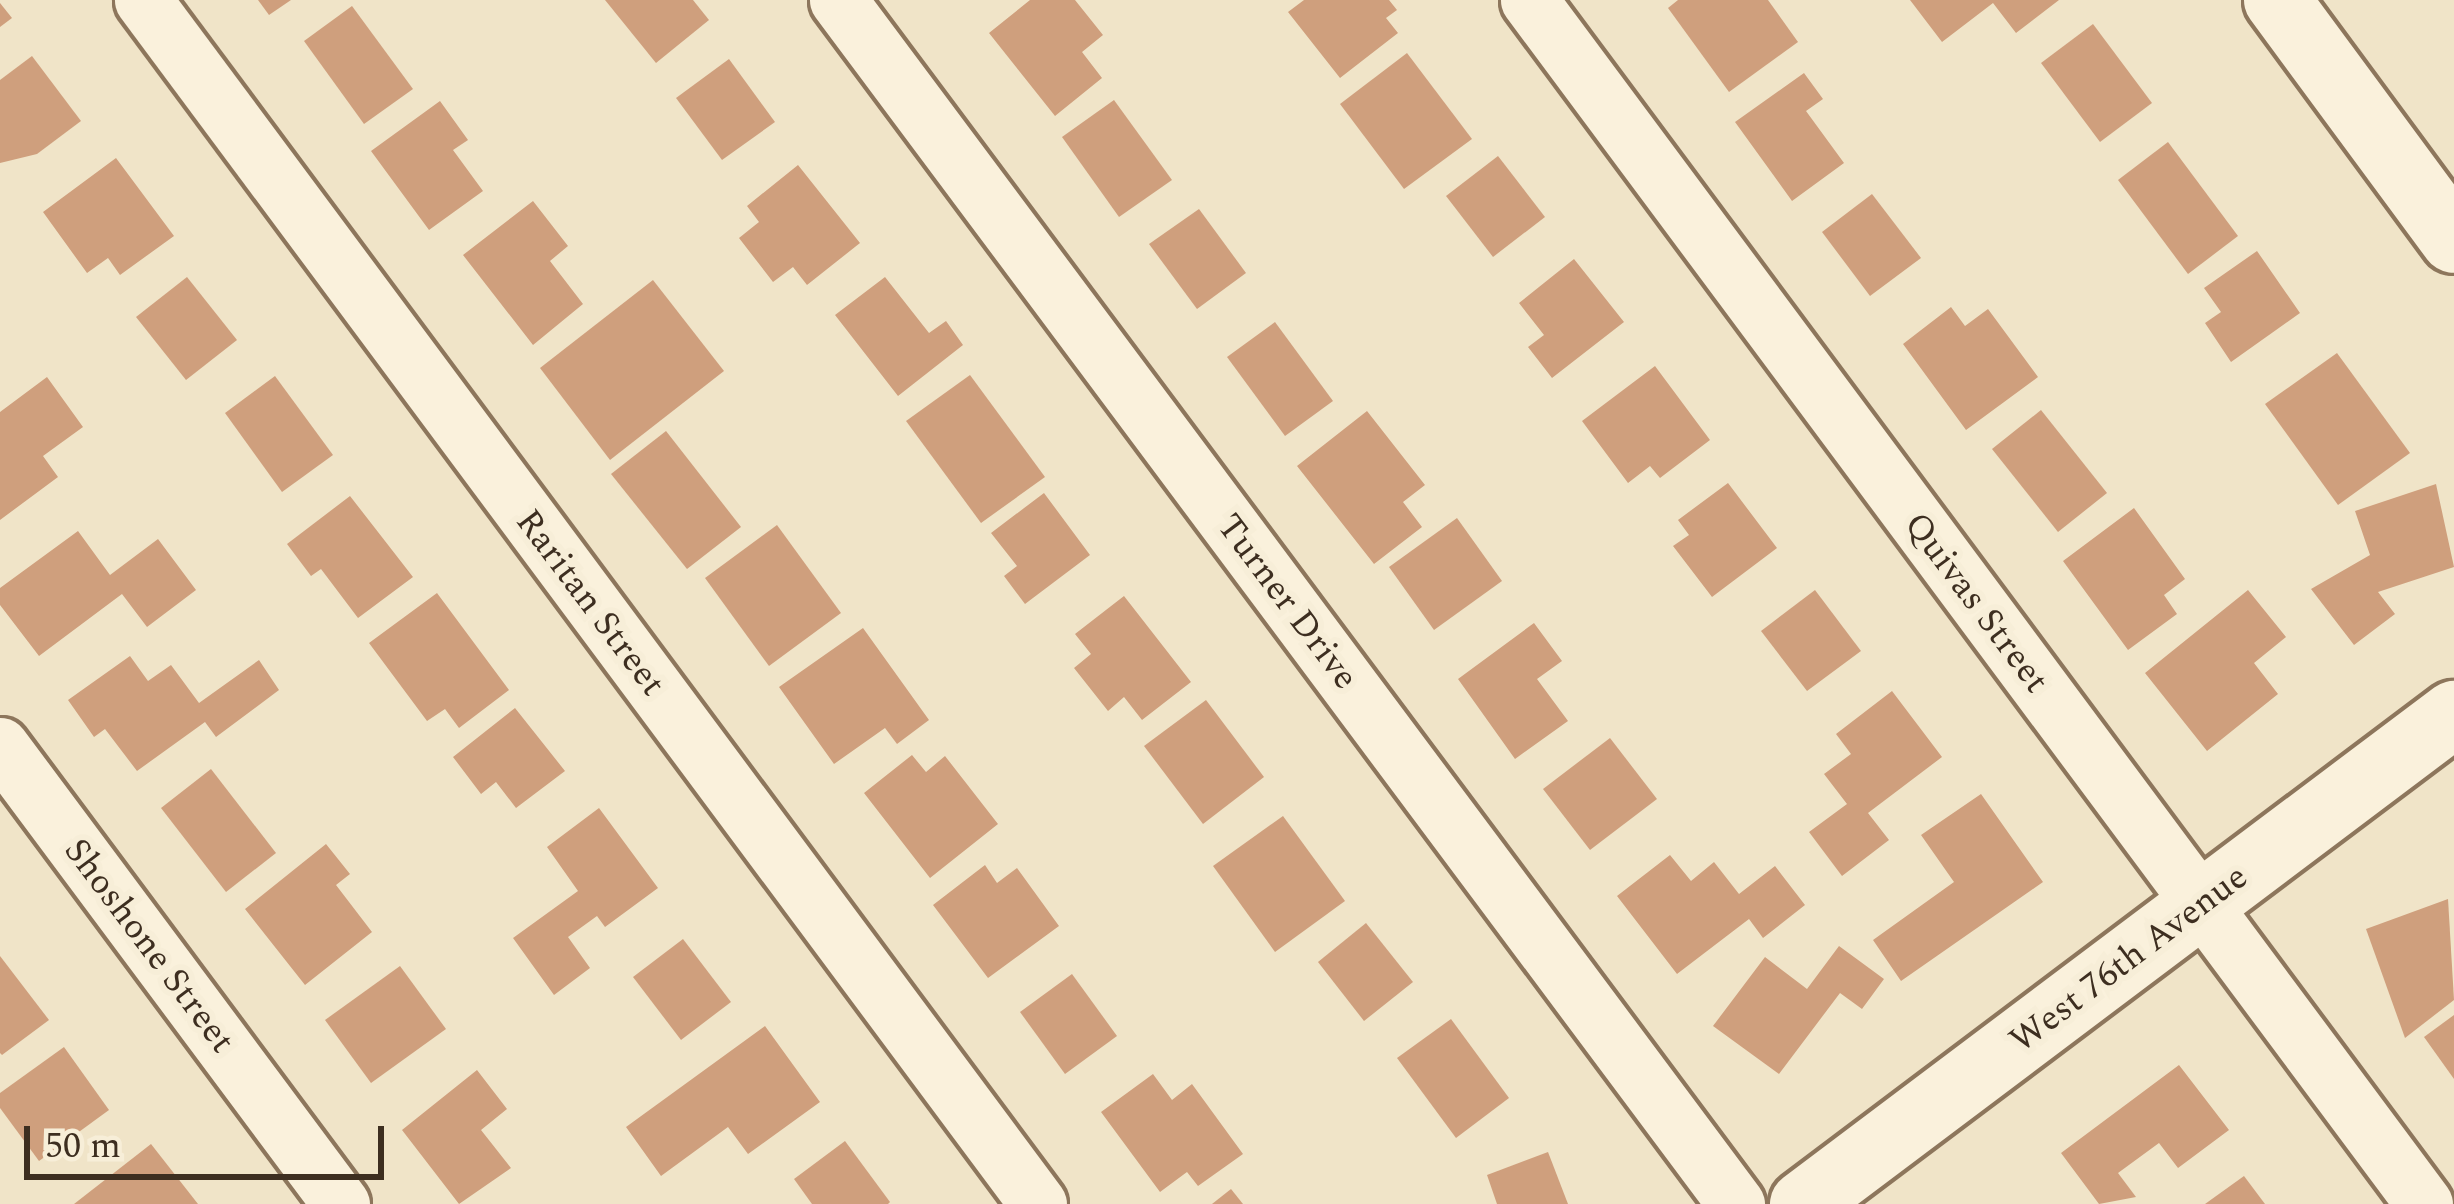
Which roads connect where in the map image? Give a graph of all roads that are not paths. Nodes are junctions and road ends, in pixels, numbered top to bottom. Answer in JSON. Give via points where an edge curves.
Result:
{"nodes":[{"id":1,"x":143,"y":0,"type":"edge"},
{"id":2,"x":838,"y":0,"type":"edge"},
{"id":3,"x":1529,"y":0,"type":"edge"},
{"id":4,"x":2277,"y":0,"type":"edge"},
{"id":5,"x":2454,"y":240,"type":"edge"},
{"id":6,"x":2454,"y":714,"type":"edge"},
{"id":7,"x":0,"y":746,"type":"edge"},
{"id":8,"x":2201,"y":905,"type":"junction"},
{"id":9,"x":340,"y":1204,"type":"edge"},
{"id":10,"x":1038,"y":1204,"type":"edge"},
{"id":11,"x":1736,"y":1204,"type":"edge"},
{"id":12,"x":1803,"y":1204,"type":"edge"},
{"id":13,"x":2424,"y":1204,"type":"edge"}],
"edges":[{"from":1,"to":10,"type":"street","name":"Raritan Street"},
{"from":2,"to":11,"type":"street","name":"Turner Drive"},
{"from":3,"to":8,"type":"street","name":"Quivas Street"},
{"from":4,"to":5,"type":"street"},
{"from":6,"to":8,"type":"street","name":"West 76th Avenue"},
{"from":7,"to":9,"type":"street","name":"Shoshone Street"},
{"from":8,"to":12,"type":"street","name":"West 76th Avenue"},
{"from":8,"to":13,"type":"street","name":"Quivas Street"}]}
